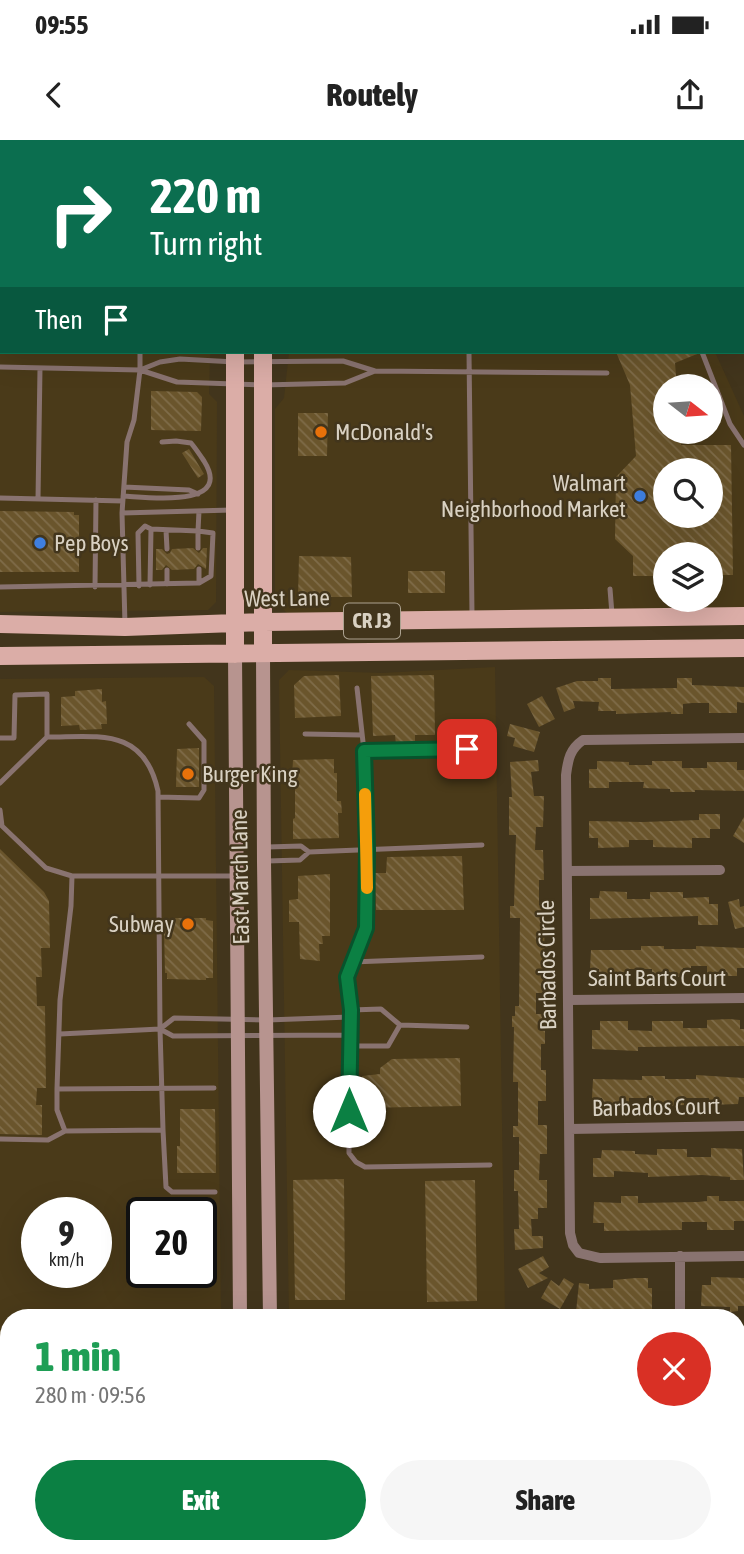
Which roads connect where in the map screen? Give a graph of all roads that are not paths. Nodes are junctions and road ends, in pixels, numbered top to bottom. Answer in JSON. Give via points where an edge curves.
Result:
{"nodes":[{"id":1,"x":140,"y":354,"type":"edge"},
{"id":2,"x":469,"y":354,"type":"edge"},
{"id":3,"x":703,"y":354,"type":"edge"},
{"id":4,"x":234,"y":357,"type":"edge"},
{"id":5,"x":263,"y":357,"type":"edge"},
{"id":6,"x":0,"y":367,"type":"edge"},
{"id":7,"x":40,"y":368,"type":"junction"},
{"id":8,"x":140,"y":370,"type":"junction"},
{"id":9,"x":375,"y":371,"type":"junction"},
{"id":10,"x":470,"y":373,"type":"junction"},
{"id":11,"x":607,"y":373,"type":"dead end"},
{"id":12,"x":234,"y":384,"type":"junction"},
{"id":13,"x":263,"y":385,"type":"junction"},
{"id":14,"x":162,"y":442,"type":"dead end"},
{"id":15,"x":744,"y":445,"type":"edge"},
{"id":16,"x":124,"y":488,"type":"junction"},
{"id":17,"x":198,"y":494,"type":"junction"},
{"id":18,"x":0,"y":498,"type":"edge"},
{"id":19,"x":38,"y":499,"type":"junction"},
{"id":20,"x":123,"y":499,"type":"junction"},
{"id":21,"x":96,"y":500,"type":"junction"},
{"id":22,"x":235,"y":510,"type":"junction"},
{"id":23,"x":199,"y":511,"type":"junction"},
{"id":24,"x":122,"y":513,"type":"junction"},
{"id":25,"x":151,"y":529,"type":"junction"},
{"id":26,"x":166,"y":530,"type":"junction"},
{"id":27,"x":198,"y":531,"type":"junction"},
{"id":28,"x":198,"y":548,"type":"dead end"},
{"id":29,"x":167,"y":549,"type":"dead end"},
{"id":30,"x":199,"y":569,"type":"dead end"},
{"id":31,"x":167,"y":570,"type":"dead end"},
{"id":32,"x":199,"y":583,"type":"junction"},
{"id":33,"x":167,"y":584,"type":"junction"},
{"id":34,"x":150,"y":585,"type":"junction"},
{"id":35,"x":139,"y":586,"type":"junction"},
{"id":36,"x":0,"y":587,"type":"edge"},
{"id":37,"x":95,"y":587,"type":"junction"},
{"id":38,"x":122,"y":587,"type":"junction"},
{"id":39,"x":610,"y":589,"type":"dead end"},
{"id":40,"x":744,"y":615,"type":"edge"},
{"id":41,"x":612,"y":617,"type":"junction"},
{"id":42,"x":473,"y":620,"type":"junction"},
{"id":43,"x":264,"y":622,"type":"junction"},
{"id":44,"x":235,"y":623,"type":"junction"},
{"id":45,"x":0,"y":624,"type":"edge"},
{"id":46,"x":125,"y":627,"type":"junction"},
{"id":47,"x":744,"y":648,"type":"edge"},
{"id":48,"x":235,"y":653,"type":"junction"},
{"id":49,"x":264,"y":653,"type":"junction"},
{"id":50,"x":0,"y":656,"type":"edge"},
{"id":51,"x":357,"y":688,"type":"dead end"},
{"id":52,"x":189,"y":724,"type":"dead end"},
{"id":53,"x":304,"y":734,"type":"dead end"},
{"id":54,"x":362,"y":735,"type":"junction"},
{"id":55,"x":47,"y":737,"type":"junction"},
{"id":56,"x":0,"y":738,"type":"edge"},
{"id":57,"x":744,"y":738,"type":"edge"},
{"id":58,"x":482,"y":749,"type":"dead end"},
{"id":59,"x":364,"y":751,"type":"junction"},
{"id":60,"x":0,"y":783,"type":"edge"},
{"id":61,"x":158,"y":797,"type":"junction"},
{"id":62,"x":0,"y":810,"type":"edge"},
{"id":63,"x":482,"y":845,"type":"dead end"},
{"id":64,"x":367,"y":849,"type":"junction"},
{"id":65,"x":309,"y":852,"type":"junction"},
{"id":66,"x":264,"y":854,"type":"junction"},
{"id":67,"x":720,"y":870,"type":"dead end"},
{"id":68,"x":567,"y":871,"type":"junction"},
{"id":69,"x":72,"y":876,"type":"junction"},
{"id":70,"x":158,"y":876,"type":"junction"},
{"id":71,"x":235,"y":876,"type":"junction"},
{"id":72,"x":482,"y":957,"type":"dead end"},
{"id":73,"x":352,"y":962,"type":"junction"},
{"id":74,"x":744,"y":998,"type":"edge"},
{"id":75,"x":570,"y":1000,"type":"junction"},
{"id":76,"x":351,"y":1010,"type":"junction"},
{"id":77,"x":350,"y":1017,"type":"junction"},
{"id":78,"x":236,"y":1019,"type":"junction"},
{"id":79,"x":267,"y":1020,"type":"junction"},
{"id":80,"x":400,"y":1025,"type":"junction"},
{"id":81,"x":467,"y":1027,"type":"dead end"},
{"id":82,"x":160,"y":1029,"type":"junction"},
{"id":83,"x":61,"y":1034,"type":"junction"},
{"id":84,"x":349,"y":1035,"type":"junction"},
{"id":85,"x":236,"y":1036,"type":"junction"},
{"id":86,"x":267,"y":1037,"type":"junction"},
{"id":87,"x":349,"y":1046,"type":"junction"},
{"id":88,"x":162,"y":1088,"type":"junction"},
{"id":89,"x":214,"y":1088,"type":"dead end"},
{"id":90,"x":57,"y":1089,"type":"junction"},
{"id":91,"x":744,"y":1126,"type":"edge"},
{"id":92,"x":569,"y":1129,"type":"junction"},
{"id":93,"x":163,"y":1130,"type":"junction"},
{"id":94,"x":65,"y":1131,"type":"junction"},
{"id":95,"x":0,"y":1139,"type":"edge"},
{"id":96,"x":490,"y":1165,"type":"dead end"},
{"id":97,"x":215,"y":1192,"type":"dead end"},
{"id":98,"x":680,"y":1256,"type":"junction"},
{"id":99,"x":744,"y":1256,"type":"edge"},
{"id":100,"x":240,"y":1309,"type":"edge"},
{"id":101,"x":270,"y":1309,"type":"edge"},
{"id":102,"x":680,"y":1309,"type":"edge"}],
"edges":[{"from":1,"to":8,"type":"lane"},
{"from":2,"to":10,"type":"lane"},
{"from":3,"to":15,"type":"lane","via":[[730,424]]},
{"from":4,"to":5,"type":"lane"},
{"from":4,"to":8,"type":"lane","via":[[180,359]]},
{"from":4,"to":12,"type":"main road","name":"East March Lane"},
{"from":5,"to":9,"type":"lane","via":[[343,361]]},
{"from":5,"to":13,"type":"main road","name":"East March Lane"},
{"from":6,"to":7,"type":"lane"},
{"from":7,"to":8,"type":"lane"},
{"from":7,"to":19,"type":"lane"},
{"from":8,"to":12,"type":"lane","via":[[177,382]]},
{"from":8,"to":16,"type":"lane"},
{"from":9,"to":10,"type":"lane"},
{"from":9,"to":13,"type":"lane","via":[[345,383]]},
{"from":10,"to":11,"type":"lane"},
{"from":10,"to":42,"type":"lane"},
{"from":12,"to":13,"type":"lane"},
{"from":12,"to":22,"type":"main road","name":"East March Lane"},
{"from":13,"to":43,"type":"main road","name":"East March Lane"},
{"from":14,"to":17,"type":"lane","via":[[187,441],[196,448],[211,475],[209,485]]},
{"from":16,"to":17,"type":"lane"},
{"from":16,"to":20,"type":"lane"},
{"from":17,"to":20,"type":"lane"},
{"from":18,"to":19,"type":"lane"},
{"from":19,"to":21,"type":"lane"},
{"from":20,"to":21,"type":"lane"},
{"from":20,"to":24,"type":"lane"},
{"from":21,"to":37,"type":"lane"},
{"from":22,"to":23,"type":"lane"},
{"from":22,"to":44,"type":"main road","name":"East March Lane"},
{"from":23,"to":24,"type":"lane"},
{"from":23,"to":27,"type":"lane"},
{"from":24,"to":38,"type":"lane"},
{"from":25,"to":26,"type":"lane"},
{"from":25,"to":34,"type":"lane"},
{"from":25,"to":35,"type":"lane","via":[[145,526],[138,533]]},
{"from":26,"to":27,"type":"lane"},
{"from":26,"to":29,"type":"lane"},
{"from":27,"to":28,"type":"lane"},
{"from":27,"to":32,"type":"lane","via":[[213,533],[211,576]]},
{"from":30,"to":32,"type":"lane"},
{"from":31,"to":33,"type":"lane"},
{"from":32,"to":33,"type":"lane"},
{"from":33,"to":34,"type":"lane"},
{"from":34,"to":35,"type":"lane"},
{"from":35,"to":38,"type":"lane"},
{"from":36,"to":37,"type":"lane"},
{"from":37,"to":38,"type":"lane"},
{"from":38,"to":46,"type":"lane"},
{"from":39,"to":41,"type":"lane"},
{"from":40,"to":41,"type":"main road","name":"West Lane","number":"CR J3"},
{"from":41,"to":42,"type":"main road","name":"West Lane","number":"CR J3"},
{"from":42,"to":43,"type":"main road","name":"West Lane","number":"CR J3"},
{"from":43,"to":44,"type":"main road","name":"West Lane","number":"CR J3"},
{"from":43,"to":49,"type":"main road","name":"East March Lane"},
{"from":44,"to":46,"type":"main road","name":"West Lane","number":"CR J3"},
{"from":44,"to":48,"type":"main road","name":"East March Lane"},
{"from":45,"to":46,"type":"main road","name":"West Lane","number":"CR J3"},
{"from":47,"to":49,"type":"main road","number":"CR J3"},
{"from":48,"to":49,"type":"main road","number":"CR J3"},
{"from":48,"to":50,"type":"main road","number":"CR J3"},
{"from":48,"to":71,"type":"main road","name":"East March Lane"},
{"from":49,"to":66,"type":"main road","name":"East March Lane"},
{"from":51,"to":54,"type":"lane"},
{"from":52,"to":61,"type":"lane","via":[[204,741],[204,790],[199,797]]},
{"from":53,"to":54,"type":"lane"},
{"from":54,"to":59,"type":"lane"},
{"from":55,"to":56,"type":"lane","via":[[47,694],[15,695],[14,738]]},
{"from":55,"to":60,"type":"lane"},
{"from":55,"to":61,"type":"lane","via":[[106,736],[130,744],[154,776]]},
{"from":57,"to":68,"type":"street","name":"Barbados Circle","via":[[596,739],[575,746],[566,775]]},
{"from":58,"to":59,"type":"lane"},
{"from":59,"to":64,"type":"lane"},
{"from":61,"to":70,"type":"lane"},
{"from":62,"to":69,"type":"lane","via":[[2,826],[46,868]]},
{"from":63,"to":64,"type":"lane"},
{"from":64,"to":65,"type":"lane"},
{"from":64,"to":73,"type":"lane","via":[[366,928]]},
{"from":65,"to":66,"type":"lane","via":[[301,846]]},
{"from":65,"to":66,"type":"lane","via":[[300,860]]},
{"from":66,"to":79,"type":"main road","name":"East March Lane"},
{"from":67,"to":68,"type":"street"},
{"from":68,"to":75,"type":"street","name":"Barbados Circle"},
{"from":69,"to":70,"type":"lane"},
{"from":69,"to":83,"type":"lane","via":[[61,978]]},
{"from":70,"to":71,"type":"lane"},
{"from":70,"to":82,"type":"lane"},
{"from":71,"to":78,"type":"main road","name":"East March Lane"},
{"from":72,"to":73,"type":"lane"},
{"from":73,"to":76,"type":"lane","via":[[347,977]]},
{"from":74,"to":75,"type":"street","name":"Saint Barts Court"},
{"from":75,"to":92,"type":"street","name":"Barbados Circle"},
{"from":76,"to":77,"type":"lane"},
{"from":76,"to":80,"type":"lane","via":[[381,1009]]},
{"from":77,"to":79,"type":"lane"},
{"from":77,"to":84,"type":"lane"},
{"from":78,"to":79,"type":"lane"},
{"from":78,"to":82,"type":"lane","via":[[174,1018]]},
{"from":78,"to":85,"type":"main road","name":"East March Lane"},
{"from":79,"to":86,"type":"main road","name":"East March Lane"},
{"from":80,"to":81,"type":"lane"},
{"from":80,"to":87,"type":"lane","via":[[387,1046]]},
{"from":82,"to":83,"type":"lane"},
{"from":82,"to":85,"type":"lane","via":[[173,1036]]},
{"from":82,"to":88,"type":"lane"},
{"from":83,"to":90,"type":"lane"},
{"from":84,"to":86,"type":"lane"},
{"from":84,"to":87,"type":"lane"},
{"from":85,"to":86,"type":"lane"},
{"from":85,"to":100,"type":"main road","name":"East March Lane"},
{"from":86,"to":101,"type":"main road","name":"East March Lane"},
{"from":87,"to":96,"type":"lane","via":[[349,1153],[356,1162],[365,1167]]},
{"from":88,"to":89,"type":"lane"},
{"from":88,"to":90,"type":"lane"},
{"from":88,"to":93,"type":"lane"},
{"from":90,"to":94,"type":"lane","via":[[57,1110]]},
{"from":91,"to":92,"type":"street","name":"Barbados Court"},
{"from":92,"to":98,"type":"street","name":"Barbados Circle","via":[[570,1233],[579,1253],[600,1258]]},
{"from":93,"to":94,"type":"lane"},
{"from":93,"to":97,"type":"lane","via":[[166,1187],[172,1192]]},
{"from":94,"to":95,"type":"lane","via":[[48,1140]]},
{"from":98,"to":99,"type":"street","name":"Barbados Circle"},
{"from":98,"to":102,"type":"street"}]}
